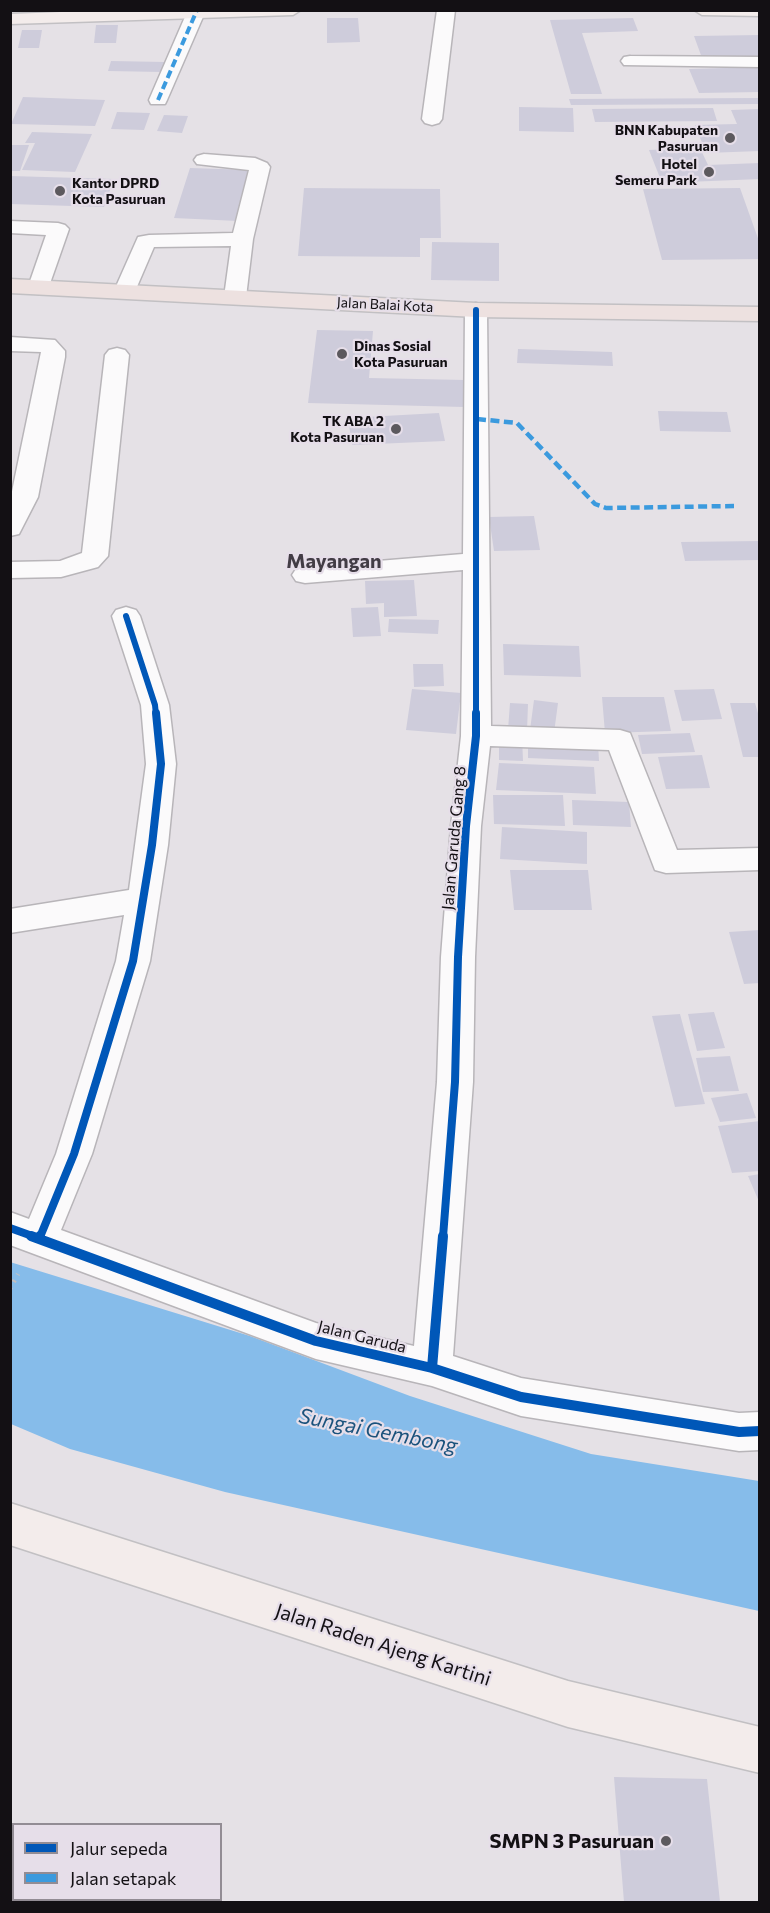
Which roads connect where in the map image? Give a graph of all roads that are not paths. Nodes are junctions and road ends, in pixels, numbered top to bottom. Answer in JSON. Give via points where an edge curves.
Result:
{"nodes":[{"id":1,"x":293,"y":10,"type":"edge"},
{"id":2,"x":446,"y":10,"type":"edge"},
{"id":3,"x":702,"y":10,"type":"edge"},
{"id":4,"x":196,"y":11,"type":"edge"},
{"id":5,"x":759,"y":11,"type":"edge"},
{"id":6,"x":10,"y":19,"type":"edge"},
{"id":7,"x":630,"y":61,"type":"dead end"},
{"id":8,"x":759,"y":62,"type":"edge"},
{"id":9,"x":158,"y":100,"type":"dead end"},
{"id":10,"x":432,"y":119,"type":"dead end"},
{"id":11,"x":204,"y":160,"type":"dead end"},
{"id":12,"x":10,"y":227,"type":"edge"},
{"id":13,"x":243,"y":238,"type":"junction"},
{"id":14,"x":10,"y":286,"type":"edge"},
{"id":15,"x":39,"y":287,"type":"junction"},
{"id":16,"x":125,"y":291,"type":"junction"},
{"id":17,"x":235,"y":297,"type":"junction"},
{"id":18,"x":476,"y":310,"type":"junction"},
{"id":19,"x":759,"y":314,"type":"edge"},
{"id":20,"x":10,"y":344,"type":"edge"},
{"id":21,"x":117,"y":355,"type":"dead end"},
{"id":22,"x":19,"y":483,"type":"edge"},
{"id":23,"x":10,"y":528,"type":"edge"},
{"id":24,"x":477,"y":561,"type":"junction"},
{"id":25,"x":10,"y":570,"type":"edge"},
{"id":26,"x":304,"y":575,"type":"dead end"},
{"id":27,"x":126,"y":616,"type":"dead end"},
{"id":28,"x":476,"y":736,"type":"junction"},
{"id":29,"x":759,"y":859,"type":"edge"},
{"id":30,"x":143,"y":900,"type":"junction"},
{"id":31,"x":10,"y":921,"type":"edge"},
{"id":32,"x":25,"y":1233,"type":"edge"},
{"id":33,"x":432,"y":1368,"type":"junction"},
{"id":34,"x":759,"y":1431,"type":"edge"},
{"id":35,"x":10,"y":1524,"type":"edge"},
{"id":36,"x":759,"y":1750,"type":"edge"}],
"edges":[{"from":1,"to":4,"type":"main road"},
{"from":2,"to":10,"type":"street"},
{"from":3,"to":5,"type":"main road"},
{"from":4,"to":6,"type":"main road"},
{"from":4,"to":9,"type":"street"},
{"from":7,"to":8,"type":"street"},
{"from":11,"to":13,"type":"street","via":[[260,167]]},
{"from":12,"to":15,"type":"street","via":[[58,229]]},
{"from":13,"to":16,"type":"street","via":[[149,240]]},
{"from":13,"to":17,"type":"street"},
{"from":14,"to":15,"type":"highway","name":"Jalan Balai Kota"},
{"from":15,"to":16,"type":"highway","name":"Jalan Balai Kota"},
{"from":16,"to":17,"type":"highway","name":"Jalan Balai Kota"},
{"from":17,"to":18,"type":"highway","name":"Jalan Balai Kota"},
{"from":18,"to":19,"type":"highway","name":"Jalan Balai Kota"},
{"from":18,"to":24,"type":"street","name":"Jalan Garuda Gang 8"},
{"from":20,"to":22,"type":"street","via":[[47,345],[53,351]]},
{"from":21,"to":25,"type":"street","via":[[95,556],[61,569]]},
{"from":22,"to":23,"type":"street","via":[[25,497]]},
{"from":24,"to":26,"type":"street"},
{"from":24,"to":28,"type":"street","name":"Jalan Garuda Gang 8"},
{"from":27,"to":30,"type":"street","via":[[155,705],[161,764]]},
{"from":28,"to":29,"type":"street","via":[[620,740],[666,862]]},
{"from":28,"to":33,"type":"street","name":"Jalan Garuda Gang 8","via":[[466,826],[455,1082]]},
{"from":30,"to":31,"type":"street"},
{"from":30,"to":32,"type":"street","via":[[133,961],[74,1154]]},
{"from":32,"to":33,"type":"street","name":"Jalan Garuda","via":[[316,1341]]},
{"from":33,"to":34,"type":"street","name":"Jalan Garuda","via":[[521,1397],[739,1432]]},
{"from":35,"to":36,"type":"main road","name":"Jalan Raden Ajeng Kartini","via":[[568,1704]]}]}
